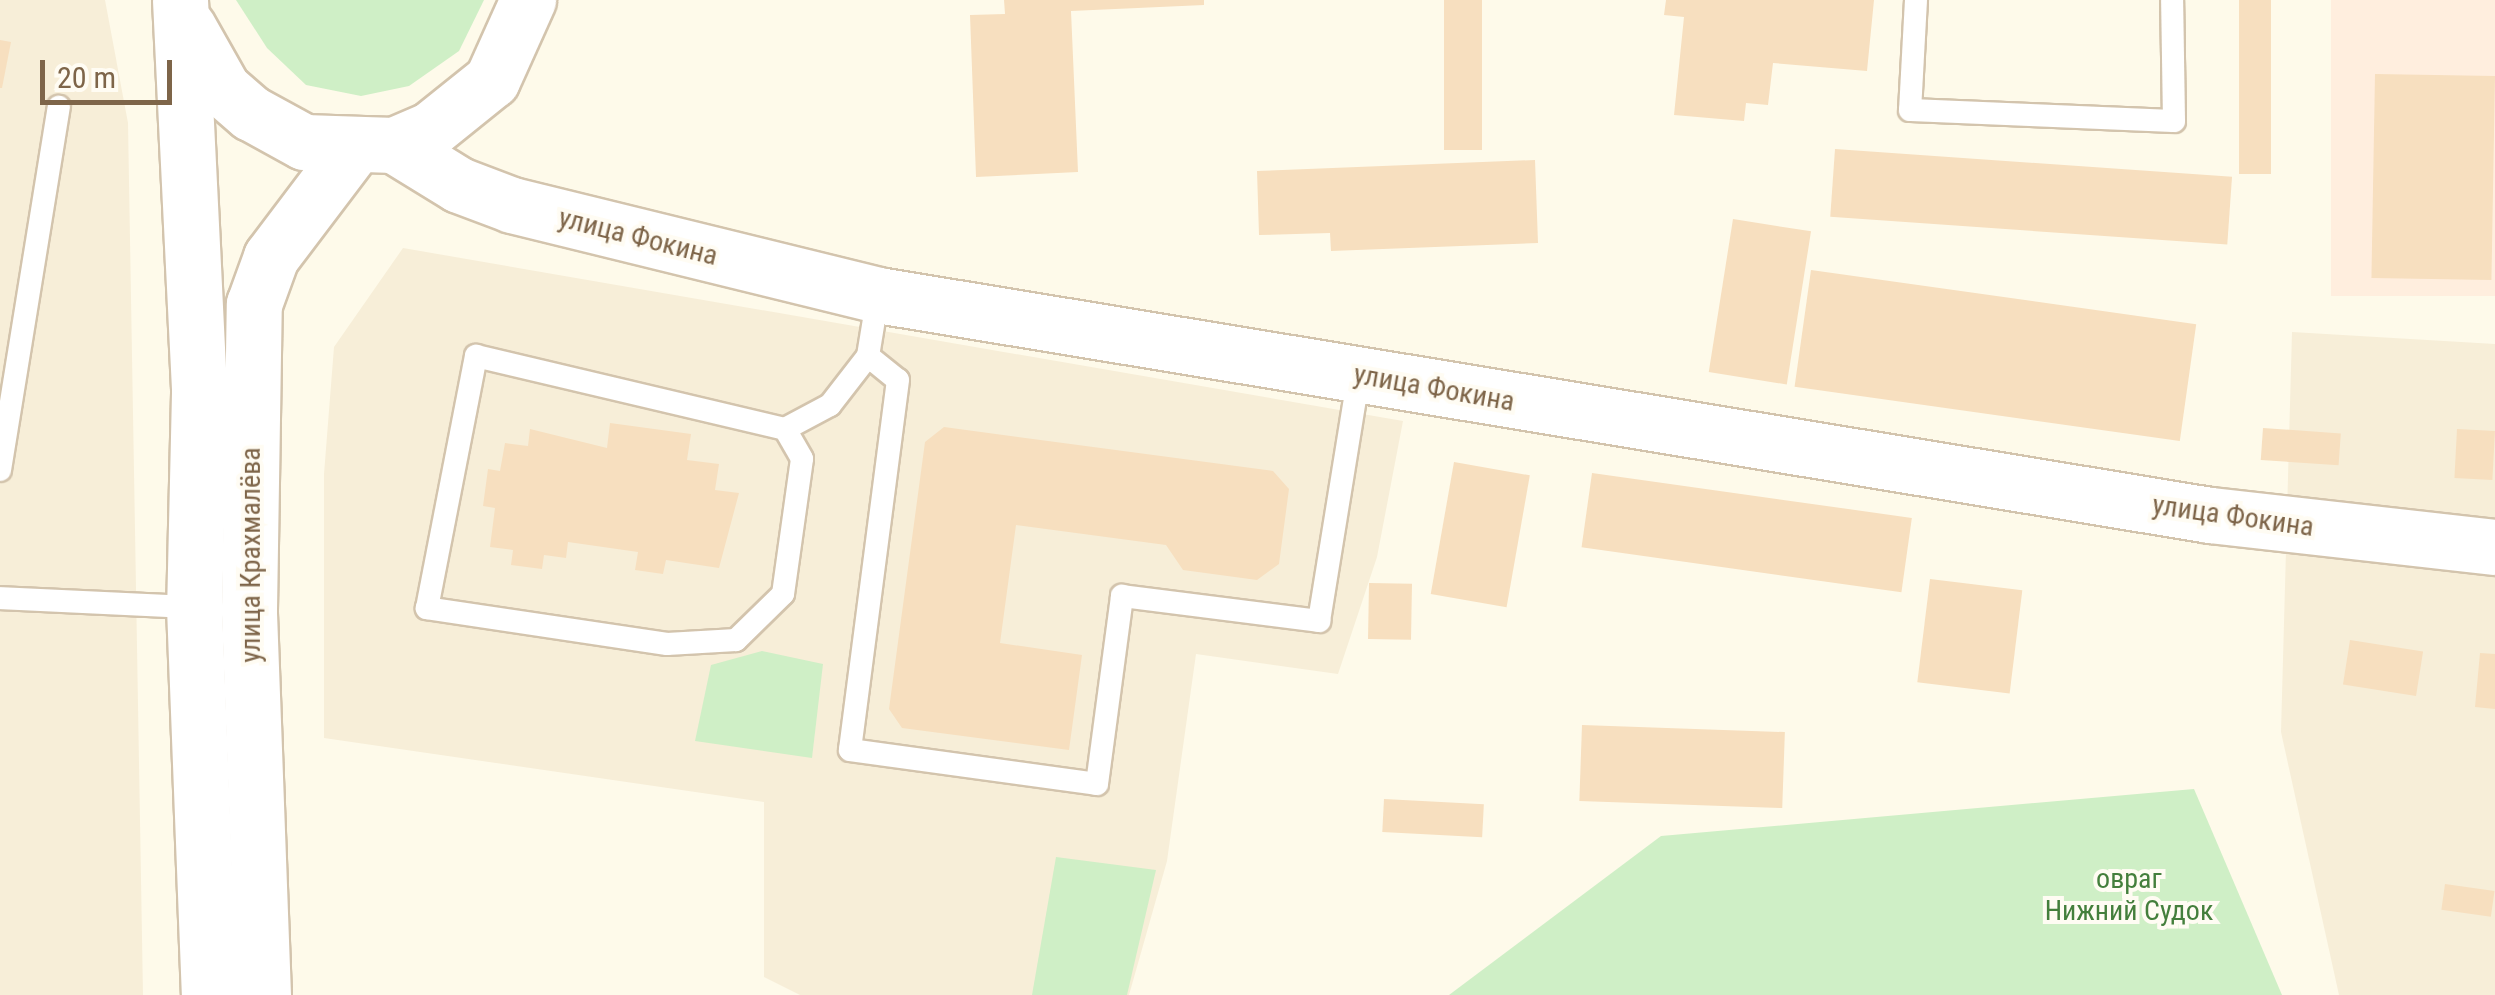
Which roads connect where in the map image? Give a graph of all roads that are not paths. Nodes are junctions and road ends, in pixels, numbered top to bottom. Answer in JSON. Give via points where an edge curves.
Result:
{"nodes":[{"id":1,"x":528,"y":0,"type":"edge"},
{"id":2,"x":1916,"y":0,"type":"edge"},
{"id":3,"x":2172,"y":0,"type":"edge"},
{"id":4,"x":181,"y":6,"type":"edge"},
{"id":5,"x":59,"y":107,"type":"dead end"},
{"id":6,"x":374,"y":146,"type":"junction"},
{"id":7,"x":878,"y":295,"type":"junction"},
{"id":8,"x":868,"y":356,"type":"junction"},
{"id":9,"x":1359,"y":375,"type":"junction"},
{"id":10,"x":785,"y":429,"type":"junction"},
{"id":11,"x":0,"y":470,"type":"edge"},
{"id":12,"x":2495,"y":547,"type":"edge"},
{"id":13,"x":0,"y":598,"type":"edge"},
{"id":14,"x":194,"y":607,"type":"junction"},
{"id":15,"x":209,"y":995,"type":"edge"},
{"id":16,"x":263,"y":995,"type":"edge"}],
"edges":[{"from":1,"to":6,"type":"main road","via":[[508,56],[482,90],[430,129]]},
{"from":2,"to":3,"type":"lane","via":[[1910,110],[2174,121]]},
{"from":4,"to":6,"type":"main road","via":[[200,57],[251,114],[304,142]]},
{"from":4,"to":14,"type":"main road","name":"улица Крахмалёва","via":[[199,393]]},
{"from":5,"to":11,"type":"lane"},
{"from":6,"to":7,"type":"main road","name":"улица Фокина","via":[[512,204]]},
{"from":6,"to":16,"type":"main road","name":"улица Крахмалёва","via":[[270,257],[254,304],[249,609]]},
{"from":7,"to":8,"type":"lane"},
{"from":7,"to":9,"type":"main road","name":"улица Фокина"},
{"from":8,"to":9,"type":"lane","via":[[898,380],[850,750],[1097,784],[1122,596],[1319,621]]},
{"from":8,"to":10,"type":"lane","via":[[830,405]]},
{"from":9,"to":12,"type":"main road","name":"улица Фокина","via":[[2210,515]]},
{"from":10,"to":10,"type":"lane","via":[[476,356],[427,608],[667,644],[736,640],[783,594],[802,459]]},
{"from":13,"to":14,"type":"lane"},
{"from":14,"to":15,"type":"main road","name":"улица Крахмалёва"}]}
